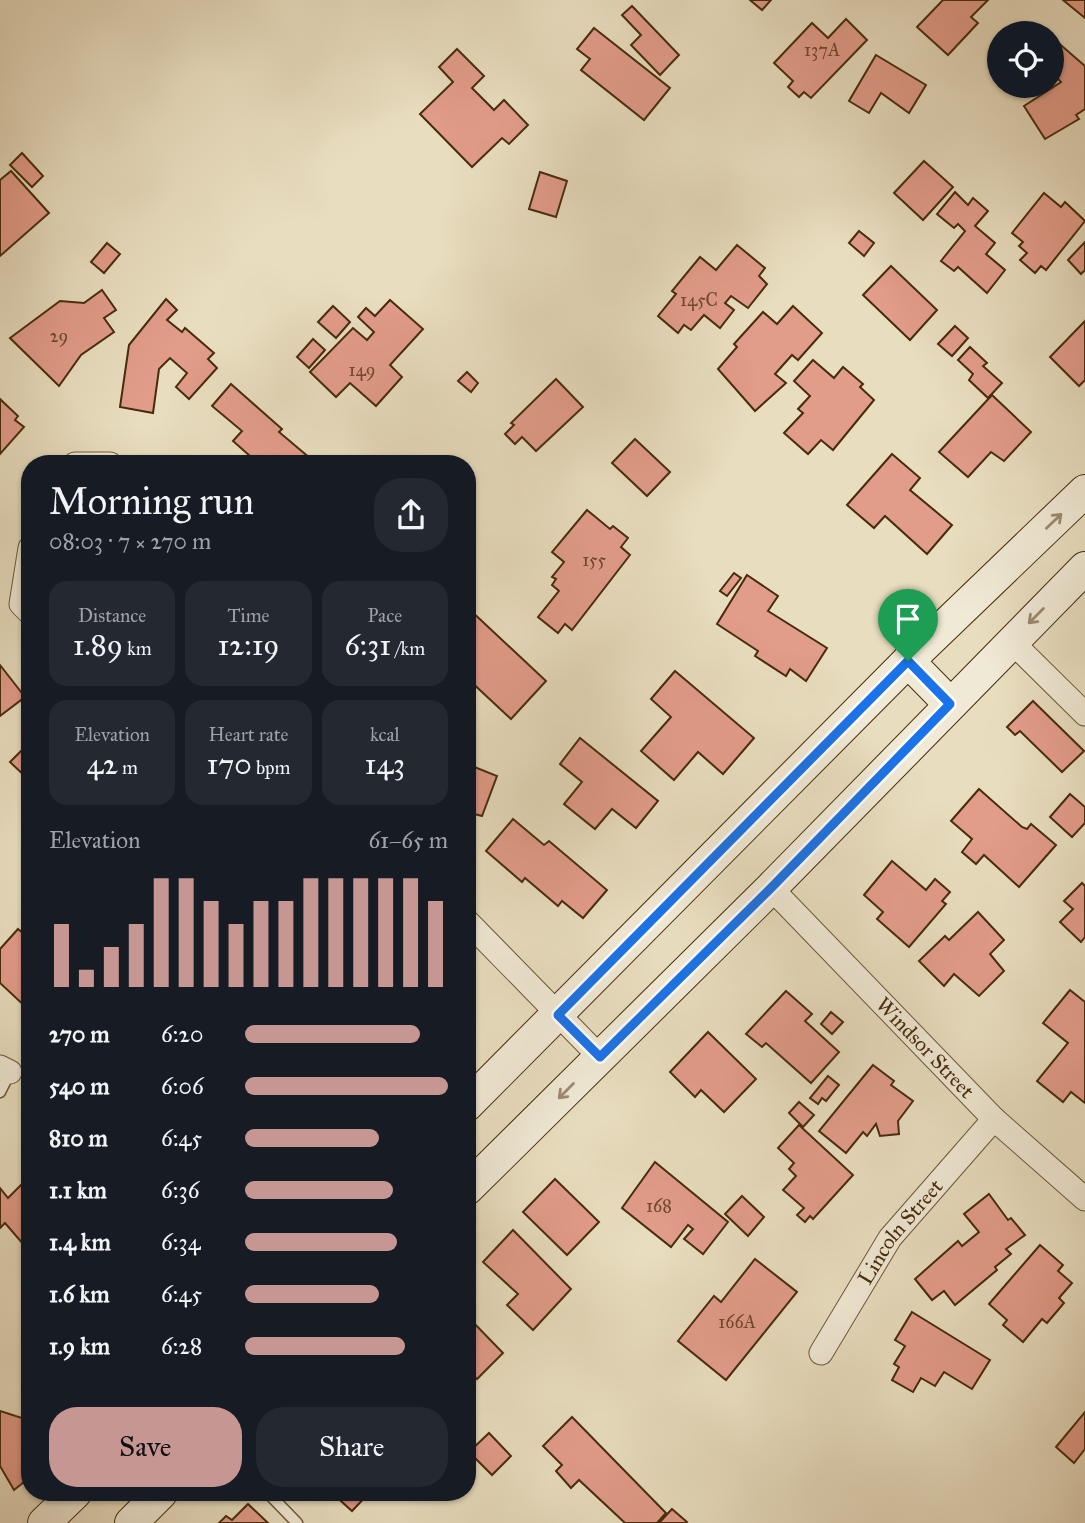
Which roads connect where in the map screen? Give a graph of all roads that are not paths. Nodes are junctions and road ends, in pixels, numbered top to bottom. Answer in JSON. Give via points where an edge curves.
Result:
{"nodes":[{"id":1,"x":1085,"y":491,"type":"edge"},
{"id":2,"x":1085,"y":568,"type":"edge"},
{"id":3,"x":1010,"y":641,"type":"junction"},
{"id":4,"x":908,"y":661,"type":"junction"},
{"id":5,"x":950,"y":704,"type":"junction"},
{"id":6,"x":1085,"y":714,"type":"edge"},
{"id":7,"x":771,"y":888,"type":"junction"},
{"id":8,"x":476,"y":930,"type":"edge"},
{"id":9,"x":558,"y":1015,"type":"junction"},
{"id":10,"x":600,"y":1057,"type":"junction"},
{"id":11,"x":476,"y":1096,"type":"edge"},
{"id":12,"x":994,"y":1119,"type":"junction"},
{"id":13,"x":476,"y":1180,"type":"edge"},
{"id":14,"x":1085,"y":1199,"type":"edge"},
{"id":15,"x":821,"y":1353,"type":"dead end"},
{"id":16,"x":67,"y":1501,"type":"edge"},
{"id":17,"x":153,"y":1501,"type":"edge"},
{"id":18,"x":276,"y":1501,"type":"edge"},
{"id":19,"x":44,"y":1523,"type":"edge"},
{"id":20,"x":131,"y":1523,"type":"edge"},
{"id":21,"x":297,"y":1523,"type":"edge"}],
"edges":[{"from":4,"to":1,"type":"street","one_way":true},
{"from":2,"to":3,"type":"street","one_way":true},
{"from":3,"to":5,"type":"street"},
{"from":3,"to":6,"type":"street"},
{"from":4,"to":5,"type":"street"},
{"from":4,"to":9,"type":"street"},
{"from":5,"to":7,"type":"street"},
{"from":7,"to":10,"type":"street"},
{"from":7,"to":12,"type":"street","name":"Windsor Street"},
{"from":8,"to":9,"type":"street"},
{"from":9,"to":10,"type":"street"},
{"from":9,"to":11,"type":"street"},
{"from":10,"to":13,"type":"street","one_way":true},
{"from":12,"to":14,"type":"street","name":"Windsor Street"},
{"from":12,"to":15,"type":"street","name":"Lincoln Street","via":[[890,1238]]},
{"from":16,"to":19,"type":"street"},
{"from":17,"to":20,"type":"street"},
{"from":18,"to":21,"type":"lane"}]}
